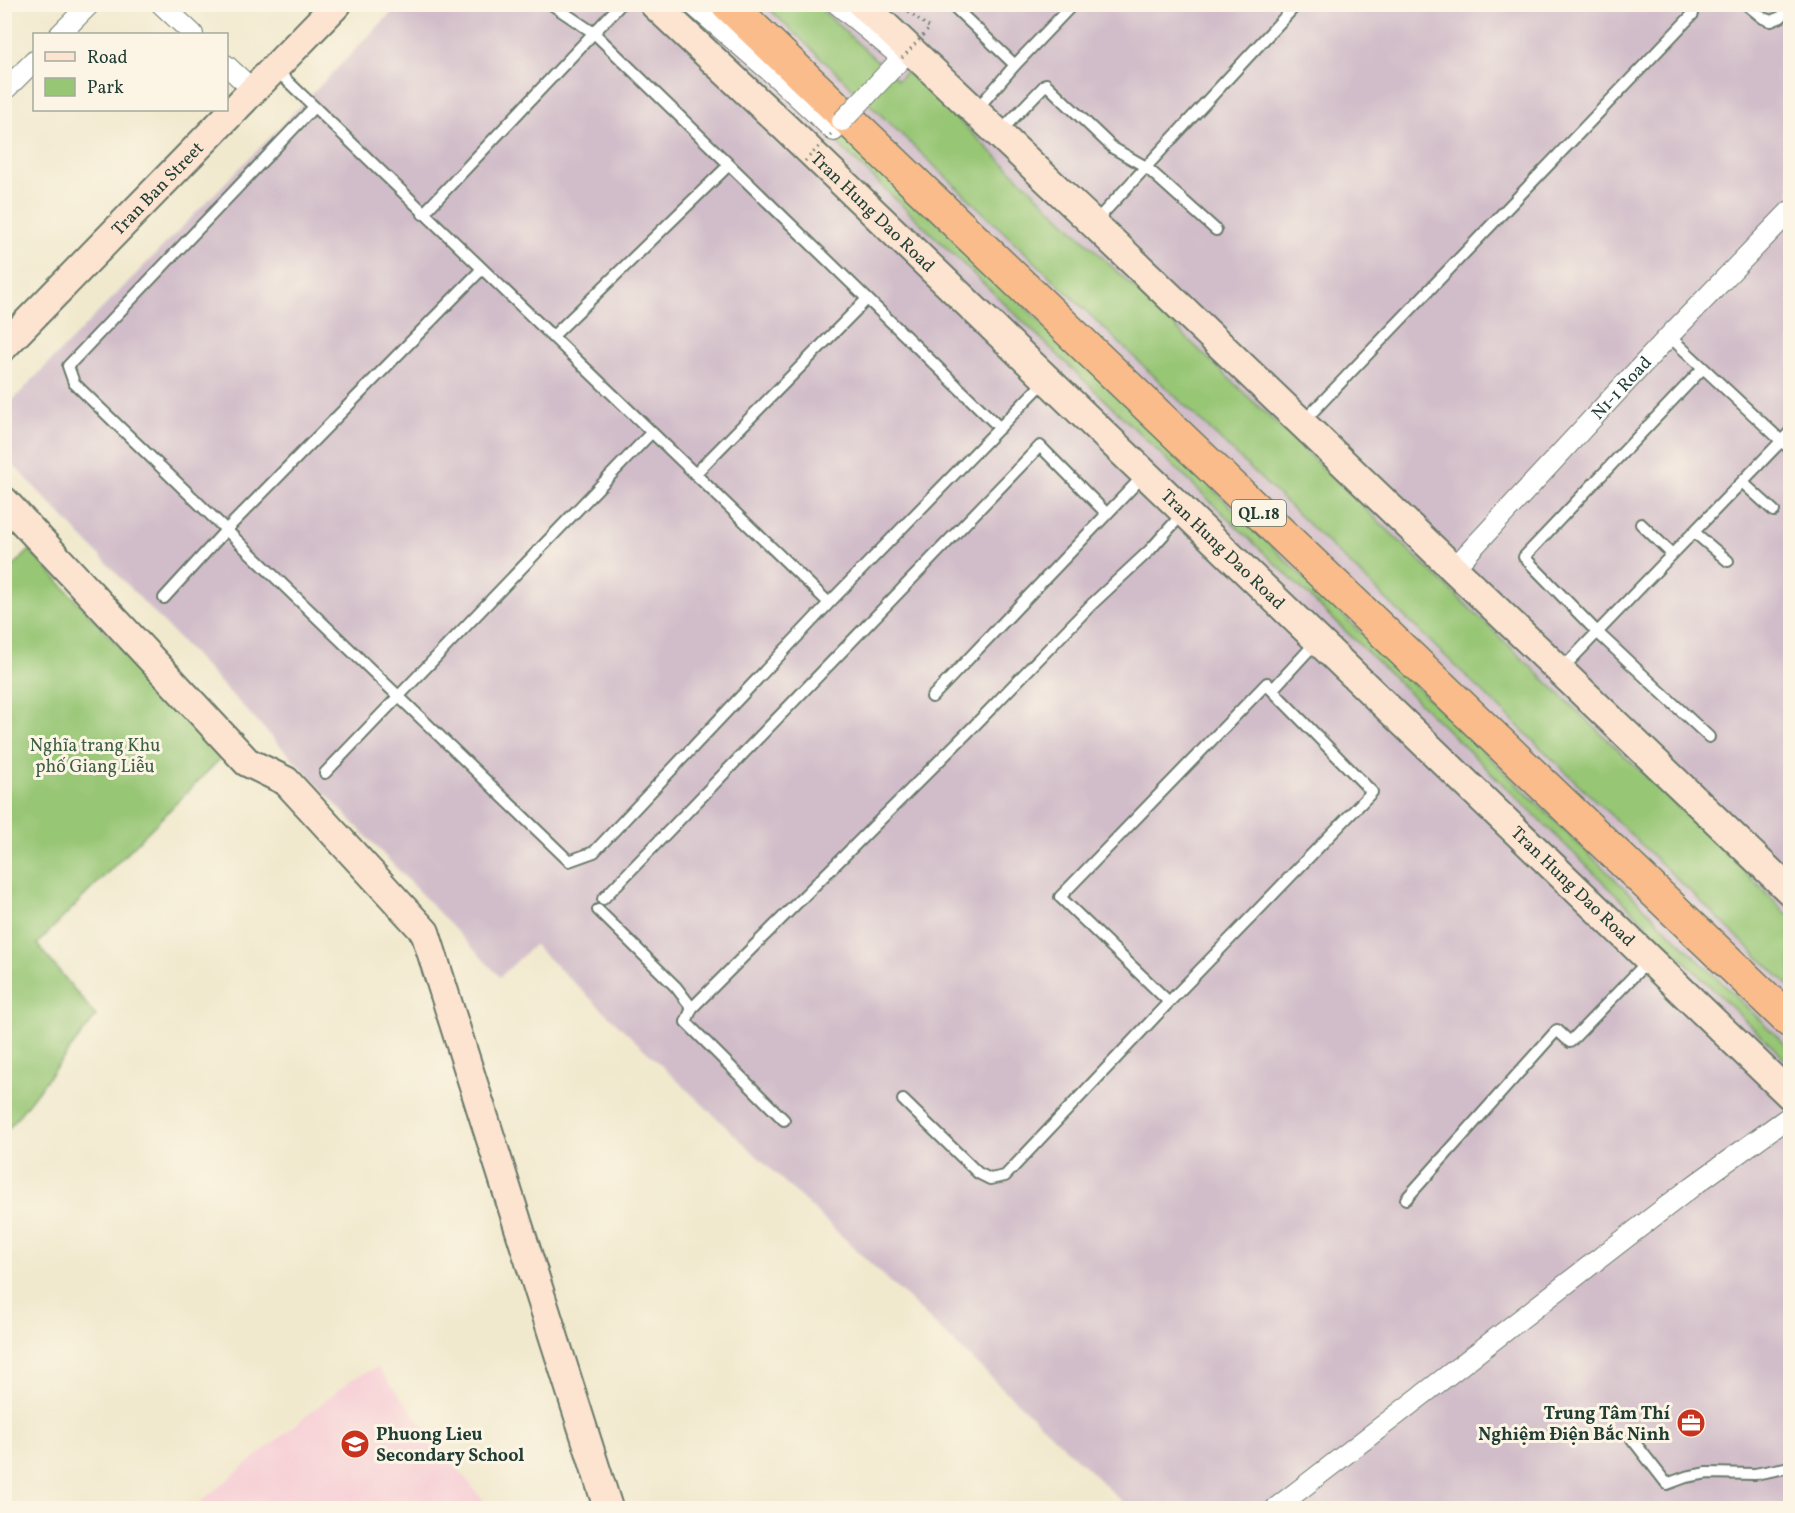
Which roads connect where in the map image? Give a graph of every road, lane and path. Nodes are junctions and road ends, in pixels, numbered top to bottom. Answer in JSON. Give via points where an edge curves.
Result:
{"nodes":[{"id":1,"x":90,"y":4,"type":"edge"},
{"id":2,"x":161,"y":4,"type":"edge"},
{"id":3,"x":337,"y":4,"type":"edge"},
{"id":4,"x":551,"y":4,"type":"edge"},
{"id":5,"x":621,"y":4,"type":"edge"},
{"id":6,"x":654,"y":4,"type":"edge"},
{"id":7,"x":692,"y":4,"type":"edge"},
{"id":8,"x":728,"y":4,"type":"edge"},
{"id":9,"x":837,"y":4,"type":"edge"},
{"id":10,"x":862,"y":4,"type":"edge"},
{"id":11,"x":899,"y":4,"type":"edge"},
{"id":12,"x":951,"y":4,"type":"edge"},
{"id":13,"x":1073,"y":4,"type":"edge"},
{"id":14,"x":1297,"y":4,"type":"edge"},
{"id":15,"x":1746,"y":4,"type":"edge"},
{"id":16,"x":1791,"y":7,"type":"edge"},
{"id":17,"x":1693,"y":14,"type":"dead end"},
{"id":18,"x":61,"y":33,"type":"edge"},
{"id":19,"x":192,"y":33,"type":"edge"},
{"id":20,"x":594,"y":33,"type":"junction"},
{"id":21,"x":902,"y":58,"type":"junction"},
{"id":22,"x":33,"y":62,"type":"edge"},
{"id":23,"x":1015,"y":65,"type":"junction"},
{"id":24,"x":228,"y":67,"type":"edge"},
{"id":25,"x":275,"y":69,"type":"junction"},
{"id":26,"x":253,"y":90,"type":"junction"},
{"id":27,"x":4,"y":91,"type":"edge"},
{"id":28,"x":314,"y":108,"type":"junction"},
{"id":29,"x":975,"y":111,"type":"junction"},
{"id":30,"x":834,"y":130,"type":"junction"},
{"id":31,"x":999,"y":133,"type":"junction"},
{"id":32,"x":805,"y":161,"type":"dead end"},
{"id":33,"x":729,"y":165,"type":"junction"},
{"id":34,"x":1146,"y":167,"type":"junction"},
{"id":35,"x":1791,"y":211,"type":"edge"},
{"id":36,"x":423,"y":214,"type":"junction"},
{"id":37,"x":1094,"y":224,"type":"junction"},
{"id":38,"x":1216,"y":230,"type":"dead end"},
{"id":39,"x":482,"y":270,"type":"junction"},
{"id":40,"x":867,"y":299,"type":"junction"},
{"id":41,"x":1669,"y":336,"type":"junction"},
{"id":42,"x":552,"y":338,"type":"junction"},
{"id":43,"x":4,"y":346,"type":"edge"},
{"id":44,"x":1703,"y":368,"type":"junction"},
{"id":45,"x":1047,"y":379,"type":"junction"},
{"id":46,"x":1302,"y":423,"type":"junction"},
{"id":47,"x":1000,"y":428,"type":"junction"},
{"id":48,"x":1791,"y":432,"type":"edge"},
{"id":49,"x":651,"y":433,"type":"junction"},
{"id":50,"x":1782,"y":441,"type":"junction"},
{"id":51,"x":1791,"y":449,"type":"edge"},
{"id":52,"x":695,"y":474,"type":"junction"},
{"id":53,"x":1146,"y":474,"type":"junction"},
{"id":54,"x":1742,"y":482,"type":"junction"},
{"id":55,"x":4,"y":501,"type":"edge"},
{"id":56,"x":1184,"y":512,"type":"junction"},
{"id":57,"x":1774,"y":512,"type":"dead end"},
{"id":58,"x":1107,"y":514,"type":"junction"},
{"id":59,"x":1641,"y":524,"type":"dead end"},
{"id":60,"x":226,"y":530,"type":"junction"},
{"id":61,"x":1694,"y":532,"type":"junction"},
{"id":62,"x":1672,"y":554,"type":"junction"},
{"id":63,"x":1728,"y":561,"type":"dead end"},
{"id":64,"x":1454,"y":568,"type":"junction"},
{"id":65,"x":164,"y":598,"type":"dead end"},
{"id":66,"x":829,"y":603,"type":"junction"},
{"id":67,"x":1597,"y":632,"type":"junction"},
{"id":68,"x":1318,"y":640,"type":"junction"},
{"id":69,"x":1560,"y":671,"type":"junction"},
{"id":70,"x":1273,"y":690,"type":"junction"},
{"id":71,"x":398,"y":696,"type":"junction"},
{"id":72,"x":932,"y":698,"type":"dead end"},
{"id":73,"x":1709,"y":737,"type":"dead end"},
{"id":74,"x":325,"y":772,"type":"dead end"},
{"id":75,"x":1788,"y":883,"type":"edge"},
{"id":76,"x":603,"y":899,"type":"dead end"},
{"id":77,"x":598,"y":910,"type":"dead end"},
{"id":78,"x":1649,"y":960,"type":"junction"},
{"id":79,"x":1169,"y":1002,"type":"junction"},
{"id":80,"x":692,"y":1008,"type":"junction"},
{"id":81,"x":1791,"y":1021,"type":"edge"},
{"id":82,"x":1791,"y":1095,"type":"edge"},
{"id":83,"x":903,"y":1100,"type":"dead end"},
{"id":84,"x":1791,"y":1116,"type":"edge"},
{"id":85,"x":784,"y":1120,"type":"dead end"},
{"id":86,"x":1406,"y":1200,"type":"dead end"},
{"id":87,"x":1632,"y":1439,"type":"dead end"},
{"id":88,"x":1791,"y":1467,"type":"edge"},
{"id":89,"x":608,"y":1509,"type":"edge"},
{"id":90,"x":1276,"y":1509,"type":"edge"}],
"edges":[{"from":1,"to":18,"type":"street"},
{"from":2,"to":19,"type":"street"},
{"from":3,"to":25,"type":"main road","name":"Tran Ban Street"},
{"from":4,"to":20,"type":"lane"},
{"from":5,"to":20,"type":"lane"},
{"from":6,"to":45,"type":"main road","name":"Tran Hung Dao Road"},
{"from":7,"to":30,"type":"street"},
{"from":8,"to":81,"type":"highway","number":"QL.18"},
{"from":9,"to":21,"type":"street"},
{"from":10,"to":29,"type":"main road"},
{"from":11,"to":21,"type":"path","bridge":true,"via":[[930,28]]},
{"from":12,"to":23,"type":"lane"},
{"from":13,"to":23,"type":"lane"},
{"from":14,"to":34,"type":"lane"},
{"from":15,"to":16,"type":"lane","via":[[1771,21]]},
{"from":17,"to":46,"type":"lane"},
{"from":20,"to":33,"type":"lane"},
{"from":20,"to":36,"type":"lane"},
{"from":21,"to":30,"type":"street","bridge":true},
{"from":22,"to":27,"type":"street"},
{"from":23,"to":29,"type":"lane"},
{"from":24,"to":26,"type":"street"},
{"from":25,"to":26,"type":"main road","name":"Tran Ban Street"},
{"from":25,"to":28,"type":"lane"},
{"from":26,"to":43,"type":"main road","name":"Tran Ban Street"},
{"from":28,"to":36,"type":"lane"},
{"from":28,"to":60,"type":"lane","via":[[68,366],[74,383]]},
{"from":29,"to":31,"type":"main road"},
{"from":30,"to":32,"type":"path","bridge":true},
{"from":31,"to":34,"type":"lane","via":[[1046,84],[1113,148]]},
{"from":31,"to":37,"type":"main road"},
{"from":33,"to":40,"type":"lane"},
{"from":33,"to":42,"type":"lane"},
{"from":34,"to":37,"type":"lane"},
{"from":34,"to":38,"type":"lane"},
{"from":35,"to":41,"type":"street","name":"N1-1 Road"},
{"from":36,"to":39,"type":"lane"},
{"from":37,"to":46,"type":"main road"},
{"from":39,"to":42,"type":"lane"},
{"from":39,"to":60,"type":"lane"},
{"from":40,"to":47,"type":"lane"},
{"from":40,"to":52,"type":"lane"},
{"from":41,"to":44,"type":"lane"},
{"from":41,"to":64,"type":"street","name":"N1-1 Road"},
{"from":42,"to":49,"type":"lane"},
{"from":44,"to":50,"type":"lane"},
{"from":44,"to":67,"type":"lane","via":[[1524,557]]},
{"from":45,"to":47,"type":"lane"},
{"from":45,"to":53,"type":"main road","name":"Tran Hung Dao Road"},
{"from":46,"to":64,"type":"main road"},
{"from":47,"to":66,"type":"lane"},
{"from":48,"to":50,"type":"lane"},
{"from":49,"to":52,"type":"lane"},
{"from":49,"to":71,"type":"lane"},
{"from":50,"to":51,"type":"lane"},
{"from":50,"to":54,"type":"lane"},
{"from":52,"to":66,"type":"lane"},
{"from":53,"to":56,"type":"main road","name":"Tran Hung Dao Road"},
{"from":53,"to":58,"type":"lane"},
{"from":54,"to":57,"type":"lane"},
{"from":54,"to":61,"type":"lane"},
{"from":55,"to":89,"type":"main road","via":[[247,762],[286,781],[425,932]]},
{"from":56,"to":68,"type":"main road","name":"Tran Hung Dao Road"},
{"from":56,"to":80,"type":"lane"},
{"from":58,"to":72,"type":"lane"},
{"from":58,"to":76,"type":"lane","via":[[1040,446]]},
{"from":59,"to":62,"type":"lane"},
{"from":60,"to":65,"type":"lane"},
{"from":60,"to":71,"type":"lane"},
{"from":61,"to":62,"type":"lane"},
{"from":61,"to":63,"type":"lane"},
{"from":62,"to":67,"type":"lane"},
{"from":64,"to":69,"type":"main road"},
{"from":66,"to":71,"type":"lane","via":[[594,852],[569,861]]},
{"from":67,"to":69,"type":"lane"},
{"from":67,"to":73,"type":"lane"},
{"from":68,"to":70,"type":"lane"},
{"from":68,"to":78,"type":"main road","name":"Tran Hung Dao Road"},
{"from":69,"to":75,"type":"main road"},
{"from":70,"to":79,"type":"lane","via":[[1372,792]]},
{"from":70,"to":79,"type":"lane","via":[[1267,683],[1060,897]]},
{"from":71,"to":74,"type":"lane"},
{"from":77,"to":80,"type":"lane"},
{"from":78,"to":82,"type":"main road","name":"Tran Hung Dao Road"},
{"from":78,"to":86,"type":"lane","via":[[1570,1042],[1557,1030]]},
{"from":79,"to":83,"type":"lane","via":[[1011,1171],[999,1178],[986,1178],[978,1173]]},
{"from":80,"to":85,"type":"lane","via":[[686,1022]]},
{"from":84,"to":90,"type":"street","via":[[1693,1186]]},
{"from":87,"to":88,"type":"lane","via":[[1667,1484],[1707,1473],[1755,1474]]}]}
